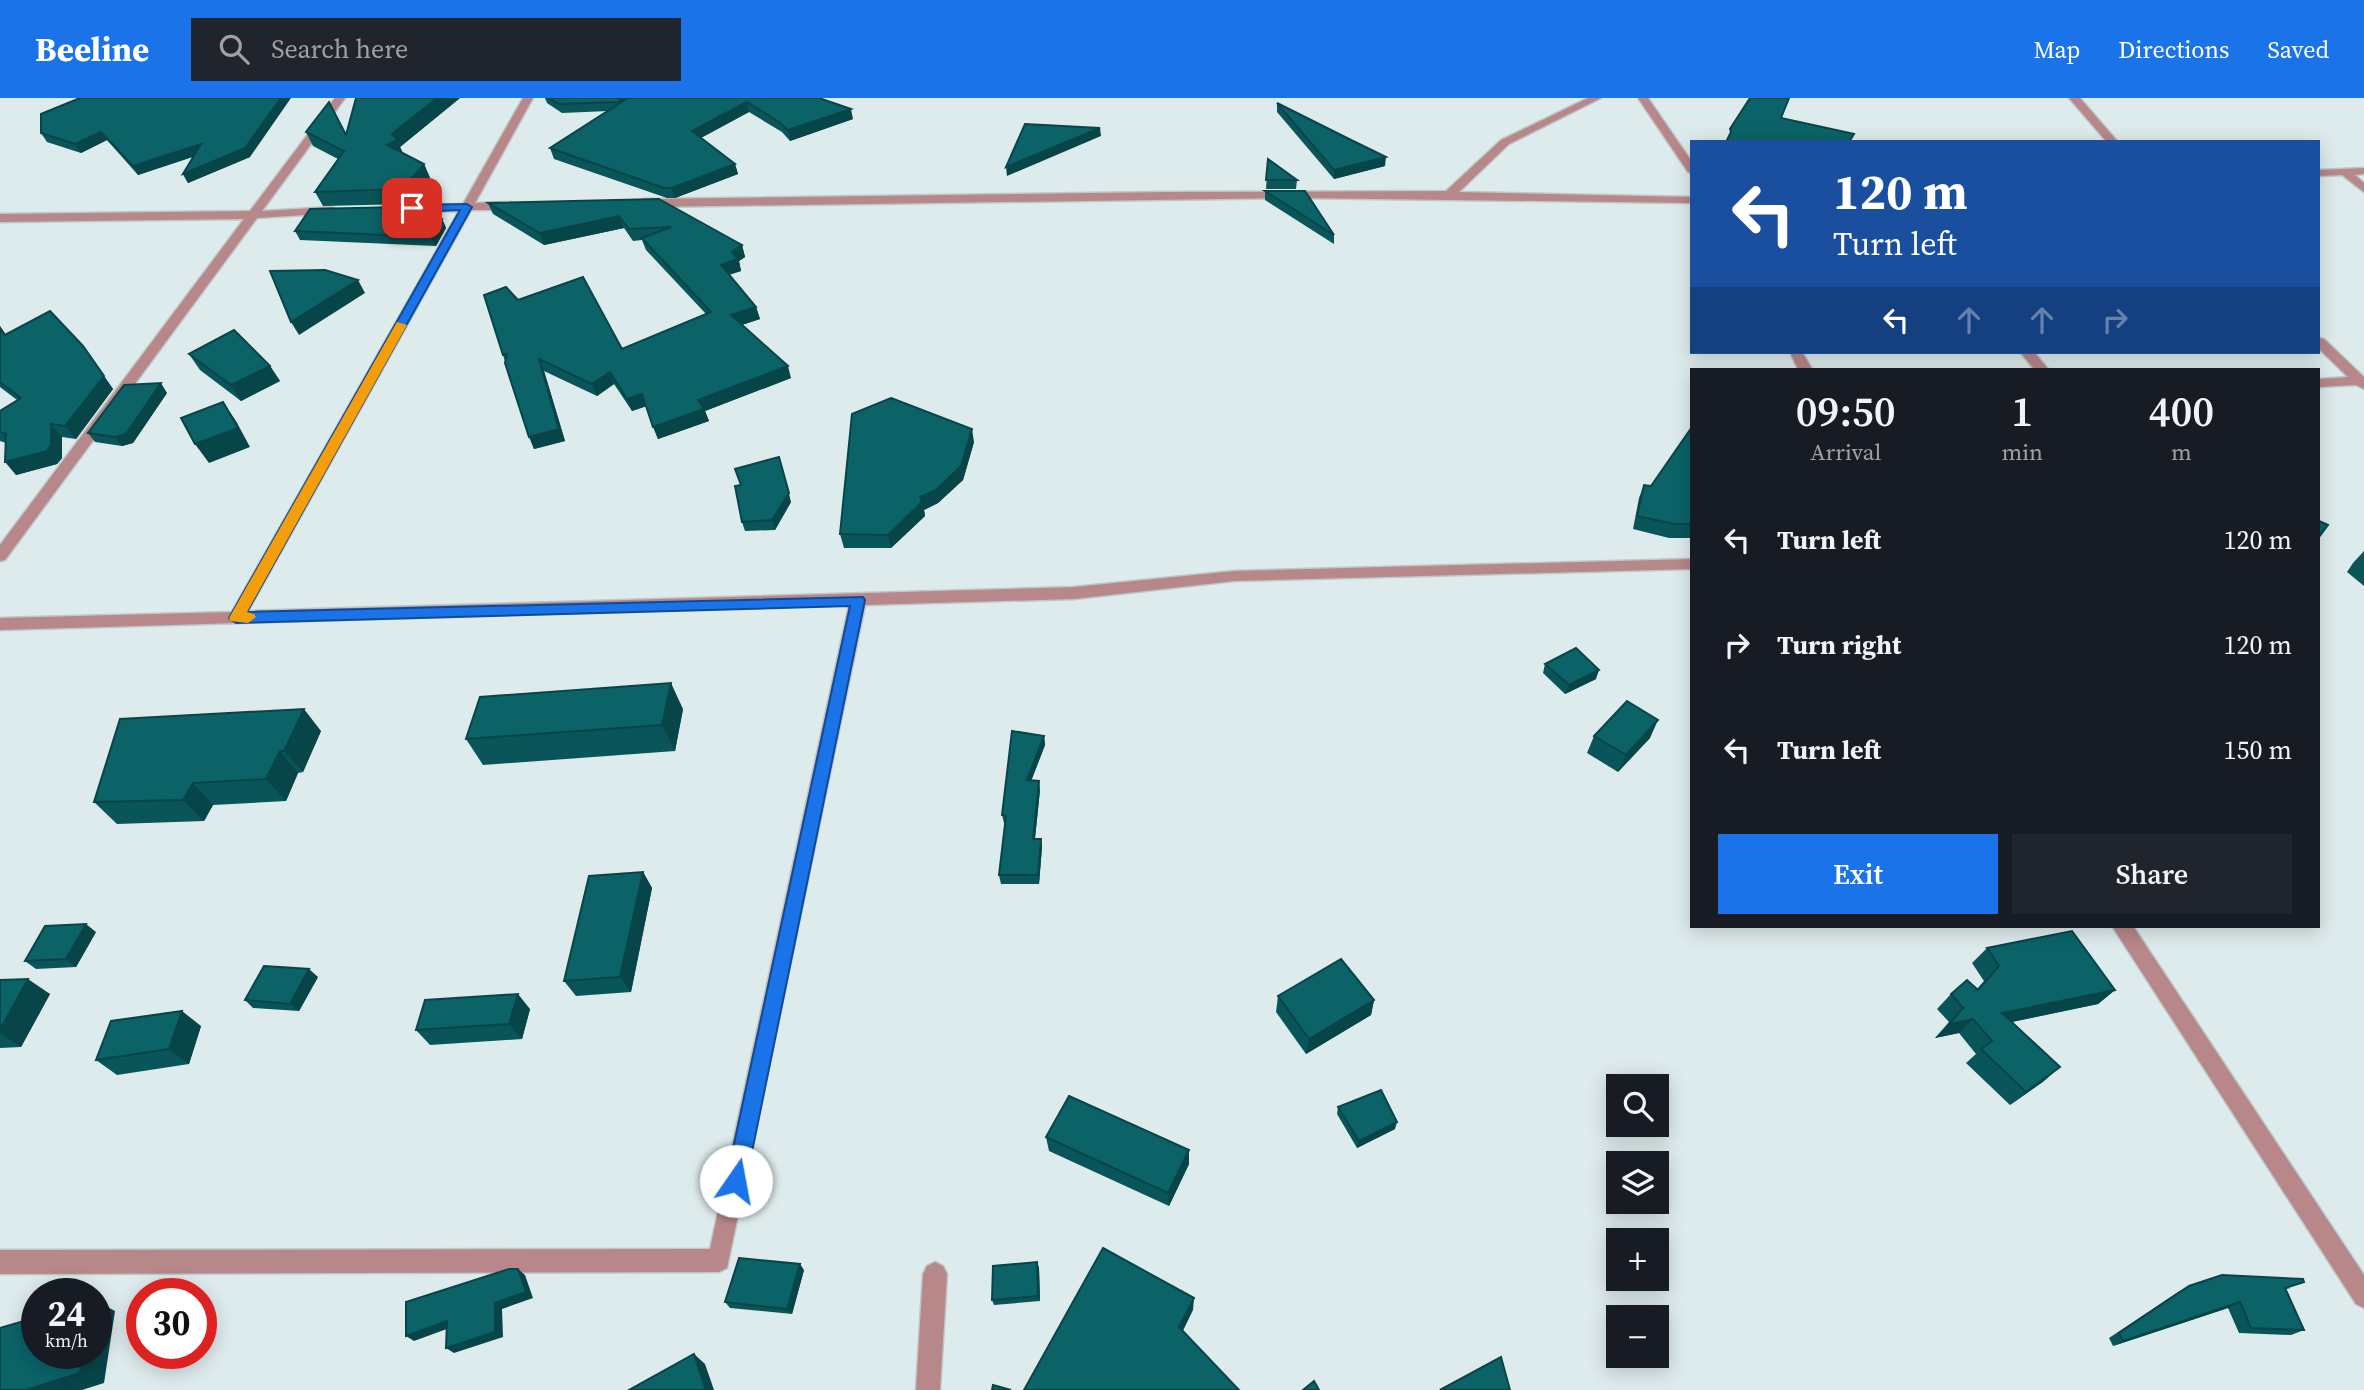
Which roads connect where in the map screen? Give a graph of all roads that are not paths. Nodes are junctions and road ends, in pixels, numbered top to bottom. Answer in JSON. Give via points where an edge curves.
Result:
{"nodes":[{"id":1,"x":340,"y":98,"type":"edge"},
{"id":2,"x":528,"y":98,"type":"edge"},
{"id":3,"x":1595,"y":98,"type":"edge"},
{"id":4,"x":1643,"y":98,"type":"edge"},
{"id":5,"x":2074,"y":98,"type":"edge"},
{"id":6,"x":2111,"y":140,"type":"edge"},
{"id":7,"x":1690,"y":167,"type":"edge"},
{"id":8,"x":2345,"y":172,"type":"junction"},
{"id":9,"x":2364,"y":172,"type":"edge"},
{"id":10,"x":2320,"y":173,"type":"edge"},
{"id":11,"x":2364,"y":189,"type":"edge"},
{"id":12,"x":1448,"y":196,"type":"junction"},
{"id":13,"x":1690,"y":200,"type":"edge"},
{"id":14,"x":624,"y":203,"type":"edge"},
{"id":15,"x":530,"y":205,"type":"edge"},
{"id":16,"x":467,"y":207,"type":"junction"},
{"id":17,"x":371,"y":209,"type":"edge"},
{"id":18,"x":344,"y":210,"type":"edge"},
{"id":19,"x":253,"y":215,"type":"junction"},
{"id":20,"x":0,"y":218,"type":"edge"},
{"id":21,"x":2320,"y":343,"type":"edge"},
{"id":22,"x":2029,"y":354,"type":"edge"},
{"id":23,"x":2040,"y":368,"type":"edge"},
{"id":24,"x":2320,"y":383,"type":"edge"},
{"id":25,"x":2361,"y":383,"type":"edge"},
{"id":26,"x":0,"y":556,"type":"edge"},
{"id":27,"x":1690,"y":564,"type":"edge"},
{"id":28,"x":858,"y":600,"type":"junction"},
{"id":29,"x":236,"y":618,"type":"junction"},
{"id":30,"x":0,"y":624,"type":"edge"},
{"id":31,"x":2123,"y":928,"type":"edge"},
{"id":32,"x":0,"y":1262,"type":"edge"},
{"id":33,"x":935,"y":1274,"type":"dead end"},
{"id":34,"x":2364,"y":1296,"type":"edge"},
{"id":35,"x":928,"y":1390,"type":"edge"}],
"edges":[{"from":1,"to":19,"type":"street"},
{"from":2,"to":16,"type":"street"},
{"from":3,"to":12,"type":"street","via":[[1505,142]]},
{"from":4,"to":7,"type":"street"},
{"from":5,"to":6,"type":"street"},
{"from":8,"to":9,"type":"street"},
{"from":8,"to":10,"type":"street"},
{"from":8,"to":11,"type":"street"},
{"from":12,"to":13,"type":"street"},
{"from":12,"to":14,"type":"street"},
{"from":15,"to":16,"type":"street"},
{"from":16,"to":17,"type":"street"},
{"from":16,"to":29,"type":"street"},
{"from":18,"to":19,"type":"street"},
{"from":19,"to":20,"type":"street"},
{"from":19,"to":26,"type":"street"},
{"from":21,"to":25,"type":"street"},
{"from":22,"to":23,"type":"street"},
{"from":24,"to":25,"type":"street"},
{"from":27,"to":28,"type":"street","via":[[1234,576],[1074,593]]},
{"from":28,"to":29,"type":"street"},
{"from":28,"to":32,"type":"street","via":[[719,1260]]},
{"from":29,"to":30,"type":"street"},
{"from":31,"to":34,"type":"street"},
{"from":33,"to":35,"type":"street"}]}
